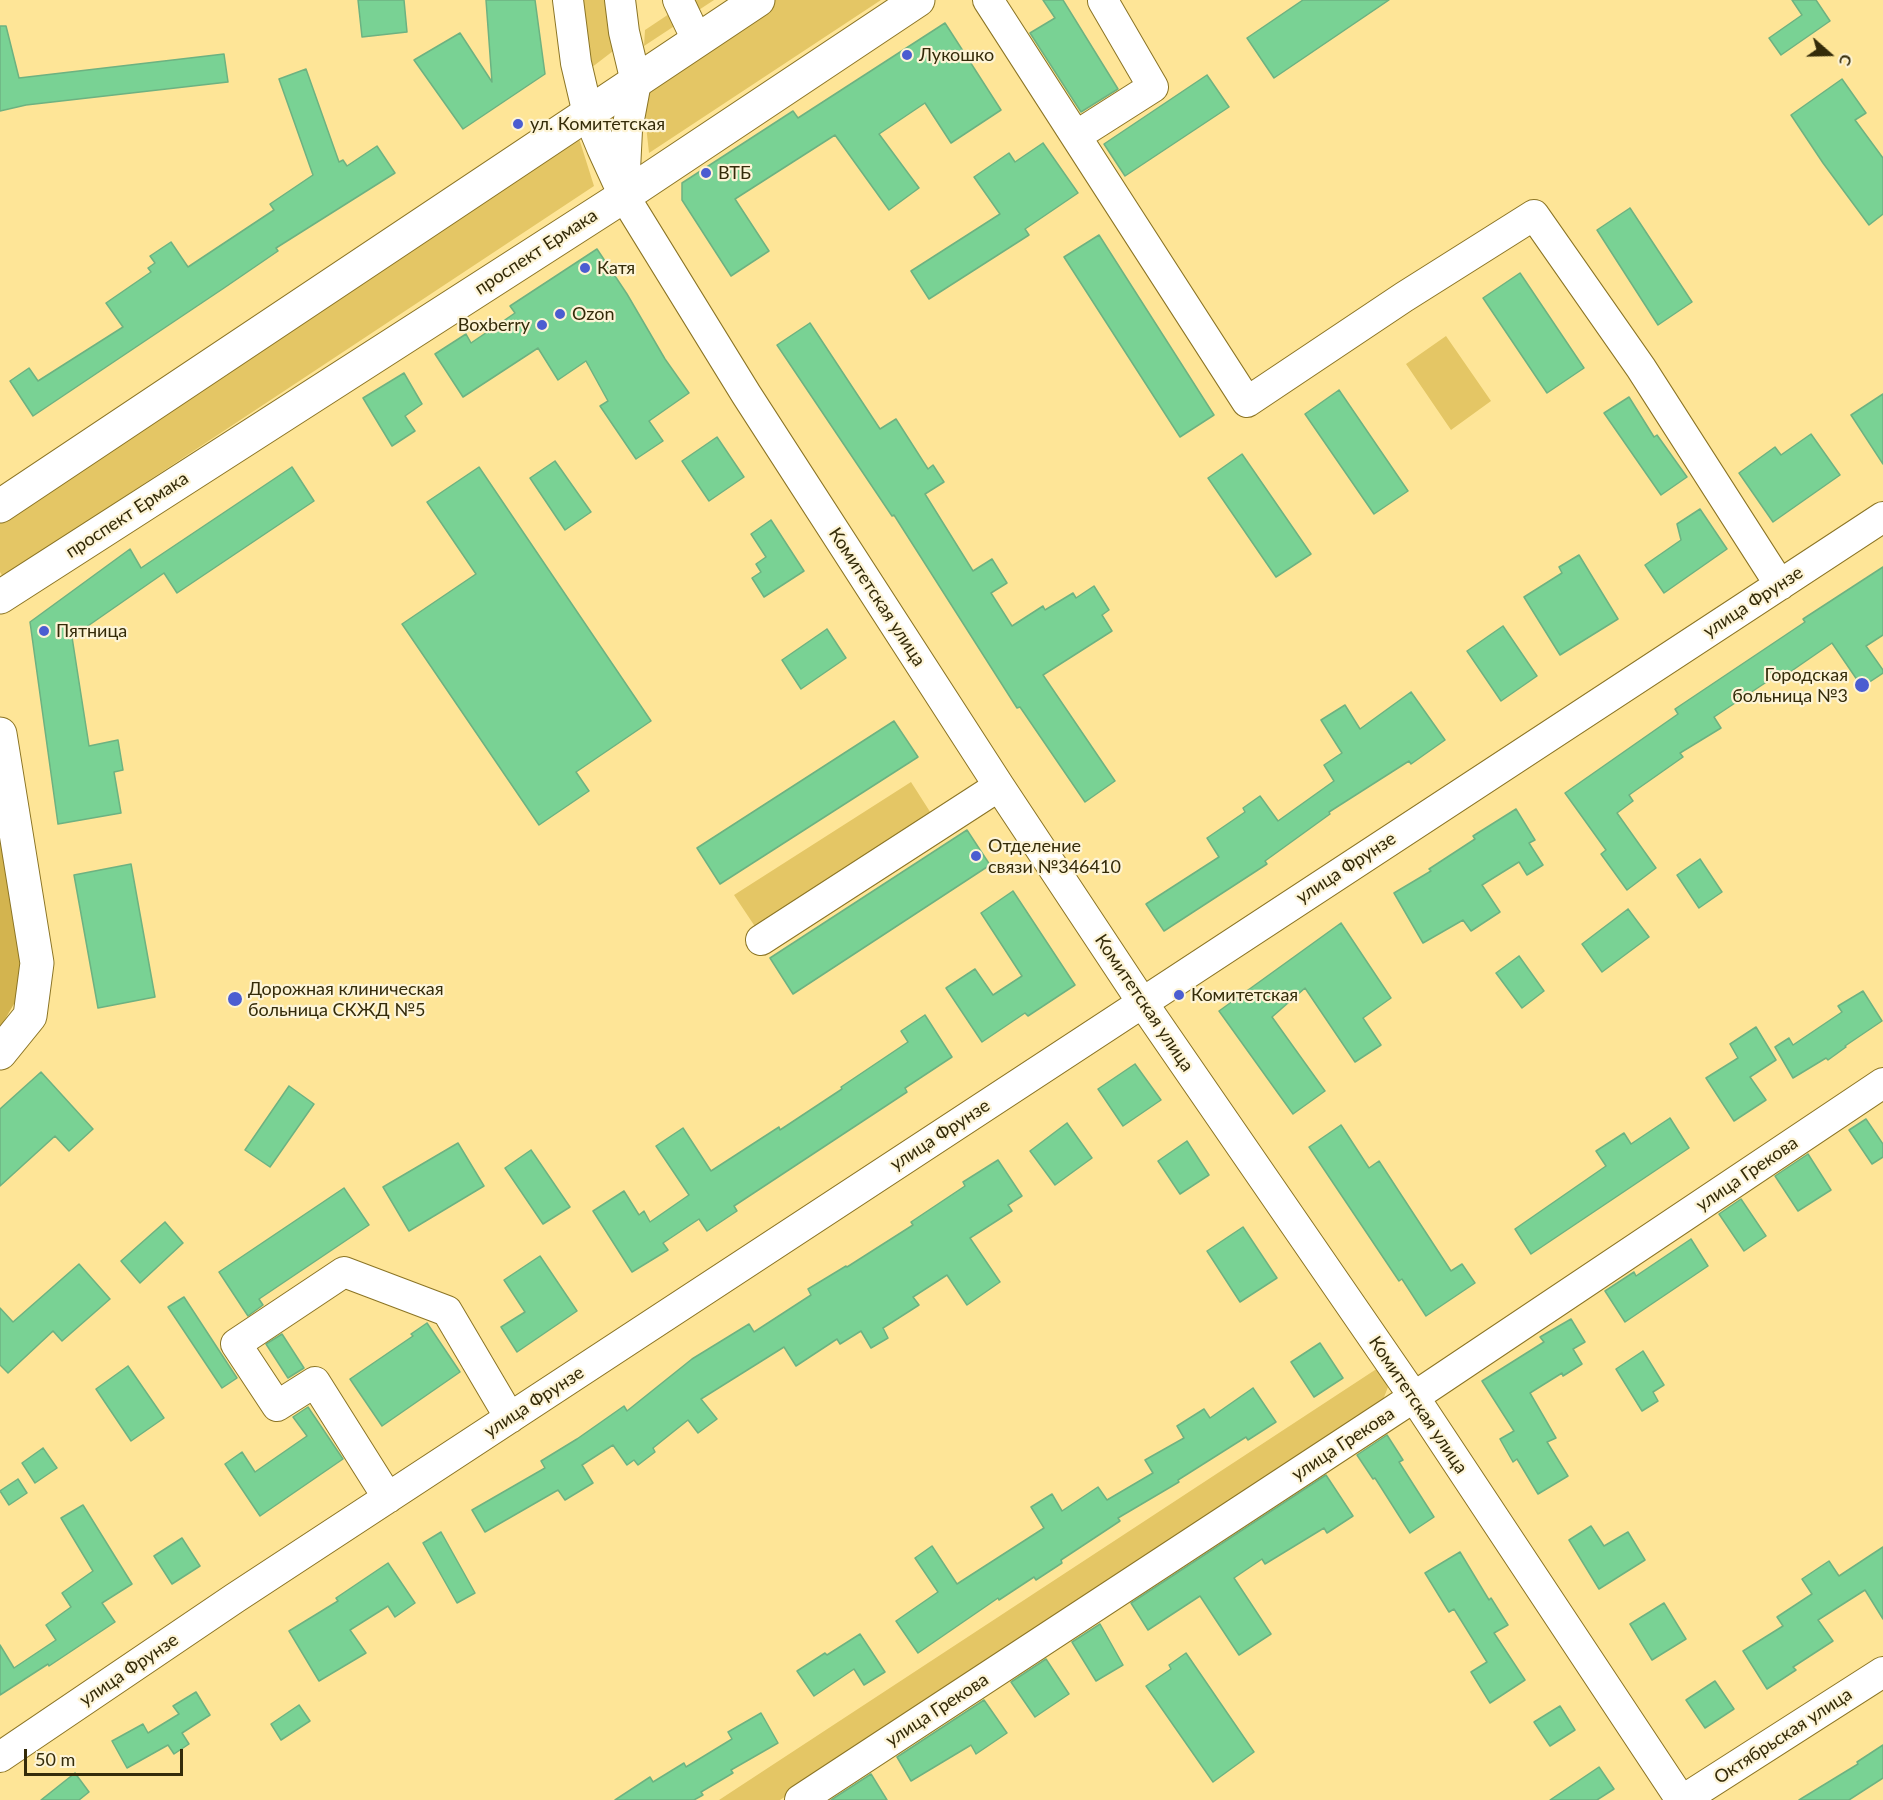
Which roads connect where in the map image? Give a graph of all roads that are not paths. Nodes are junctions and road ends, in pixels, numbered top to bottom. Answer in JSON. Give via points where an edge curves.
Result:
{"nodes":[{"id":1,"x":568,"y":0,"type":"edge"},
{"id":2,"x":620,"y":0,"type":"edge"},
{"id":3,"x":678,"y":0,"type":"edge"},
{"id":4,"x":758,"y":0,"type":"edge"},
{"id":5,"x":918,"y":0,"type":"edge"},
{"id":6,"x":988,"y":0,"type":"edge"},
{"id":7,"x":1105,"y":0,"type":"edge"},
{"id":8,"x":697,"y":40,"type":"junction"},
{"id":9,"x":636,"y":82,"type":"junction"},
{"id":10,"x":588,"y":114,"type":"junction"},
{"id":11,"x":1076,"y":136,"type":"junction"},
{"id":12,"x":624,"y":196,"type":"junction"},
{"id":13,"x":0,"y":506,"type":"edge"},
{"id":14,"x":1883,"y":517,"type":"edge"},
{"id":15,"x":1780,"y":585,"type":"junction"},
{"id":16,"x":0,"y":597,"type":"edge"},
{"id":17,"x":0,"y":734,"type":"edge"},
{"id":18,"x":999,"y":786,"type":"junction"},
{"id":19,"x":761,"y":940,"type":"dead end"},
{"id":20,"x":1142,"y":1002,"type":"junction"},
{"id":21,"x":0,"y":1053,"type":"edge"},
{"id":22,"x":1883,"y":1083,"type":"edge"},
{"id":23,"x":1414,"y":1397,"type":"junction"},
{"id":24,"x":510,"y":1418,"type":"junction"},
{"id":25,"x":388,"y":1498,"type":"junction"},
{"id":26,"x":1883,"y":1672,"type":"edge"},
{"id":27,"x":0,"y":1757,"type":"edge"},
{"id":28,"x":800,"y":1800,"type":"edge"},
{"id":29,"x":1682,"y":1800,"type":"edge"}],
"edges":[{"from":1,"to":10,"type":"street","name":"Комитетская улица","via":[[576,63]]},
{"from":2,"to":9,"type":"street"},
{"from":3,"to":8,"type":"street"},
{"from":4,"to":8,"type":"main road"},
{"from":5,"to":12,"type":"main road","name":"проспект Ермака"},
{"from":6,"to":11,"type":"street"},
{"from":7,"to":11,"type":"street","via":[[1153,87]]},
{"from":8,"to":9,"type":"main road"},
{"from":9,"to":10,"type":"main road"},
{"from":9,"to":12,"type":"street","via":[[627,130]]},
{"from":10,"to":12,"type":"street","name":"Комитетская улица"},
{"from":10,"to":13,"type":"main road"},
{"from":11,"to":15,"type":"street","via":[[1247,402],[1534,215],[1641,368]]},
{"from":12,"to":16,"type":"main road","name":"проспект Ермака"},
{"from":12,"to":18,"type":"street","name":"Комитетская улица","via":[[746,394]]},
{"from":14,"to":15,"type":"street","name":"улица Фрунзе"},
{"from":15,"to":20,"type":"street","name":"улица Фрунзе"},
{"from":17,"to":21,"type":"main road","via":[[37,963],[30,1016]]},
{"from":18,"to":19,"type":"street"},
{"from":18,"to":20,"type":"street","name":"Комитетская улица"},
{"from":20,"to":23,"type":"street","name":"Комитетская улица"},
{"from":20,"to":24,"type":"street","name":"улица Фрунзе"},
{"from":22,"to":23,"type":"street","name":"улица Грекова"},
{"from":23,"to":28,"type":"street","name":"улица Грекова"},
{"from":23,"to":29,"type":"street","name":"Комитетская улица"},
{"from":24,"to":25,"type":"street","name":"улица Фрунзе"},
{"from":24,"to":25,"type":"street","via":[[447,1311],[345,1272],[236,1344],[278,1406],[315,1382]]},
{"from":25,"to":27,"type":"street","name":"улица Фрунзе"},
{"from":26,"to":29,"type":"street","name":"Октябрьская улица"}]}
